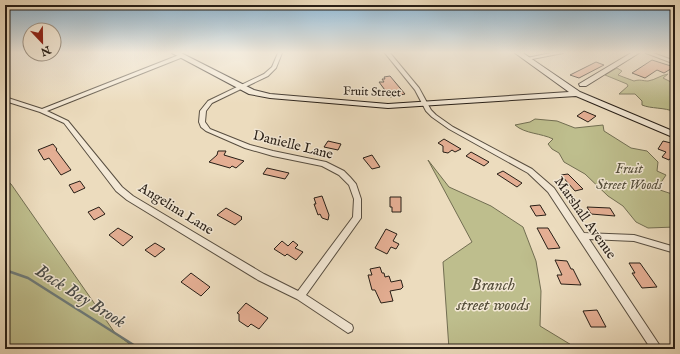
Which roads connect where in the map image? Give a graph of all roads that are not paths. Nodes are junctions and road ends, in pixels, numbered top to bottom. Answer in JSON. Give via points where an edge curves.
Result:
{"nodes":[{"id":1,"x":143,"y":70,"type":"edge"},
{"id":2,"x":206,"y":70,"type":"edge"},
{"id":3,"x":272,"y":70,"type":"edge"},
{"id":4,"x":402,"y":70,"type":"edge"},
{"id":5,"x":541,"y":70,"type":"edge"},
{"id":6,"x":609,"y":70,"type":"edge"},
{"id":7,"x":583,"y":84,"type":"junction"},
{"id":8,"x":564,"y":86,"type":"junction"},
{"id":9,"x":240,"y":87,"type":"junction"},
{"id":10,"x":577,"y":94,"type":"junction"},
{"id":11,"x":5,"y":99,"type":"edge"},
{"id":12,"x":426,"y":104,"type":"junction"},
{"id":13,"x":42,"y":111,"type":"junction"},
{"id":14,"x":675,"y":135,"type":"edge"},
{"id":15,"x":583,"y":236,"type":"junction"},
{"id":16,"x":675,"y":250,"type":"edge"},
{"id":17,"x":300,"y":296,"type":"junction"},
{"id":18,"x":348,"y":328,"type":"dead end"},
{"id":19,"x":657,"y":349,"type":"edge"}],
"edges":[{"from":1,"to":13,"type":"street"},
{"from":2,"to":9,"type":"street","name":"Fruit Street"},
{"from":3,"to":9,"type":"street","name":"Danielle Lane"},
{"from":4,"to":12,"type":"street","name":"Marshall Avenue","via":[[418,88]]},
{"from":5,"to":8,"type":"street"},
{"from":6,"to":7,"type":"street"},
{"from":7,"to":8,"type":"street"},
{"from":7,"to":10,"type":"street"},
{"from":8,"to":10,"type":"street"},
{"from":9,"to":12,"type":"street","name":"Fruit Street","via":[[270,96],[376,106]]},
{"from":9,"to":17,"type":"street","name":"Danielle Lane","via":[[205,107],[202,122],[206,128],[241,145],[335,168],[349,180],[358,195],[357,218]]},
{"from":10,"to":12,"type":"street","name":"Fruit Street"},
{"from":10,"to":14,"type":"street"},
{"from":11,"to":13,"type":"street","name":"Angelina Lane"},
{"from":12,"to":15,"type":"street","name":"Marshall Avenue","via":[[429,111],[440,121],[515,162],[542,180]]},
{"from":13,"to":17,"type":"street","name":"Angelina Lane","via":[[66,122],[119,189],[130,198],[261,277]]},
{"from":15,"to":16,"type":"street","via":[[634,238]]},
{"from":15,"to":19,"type":"street","name":"Marshall Avenue"},
{"from":17,"to":18,"type":"street","name":"Angelina Lane"}]}
